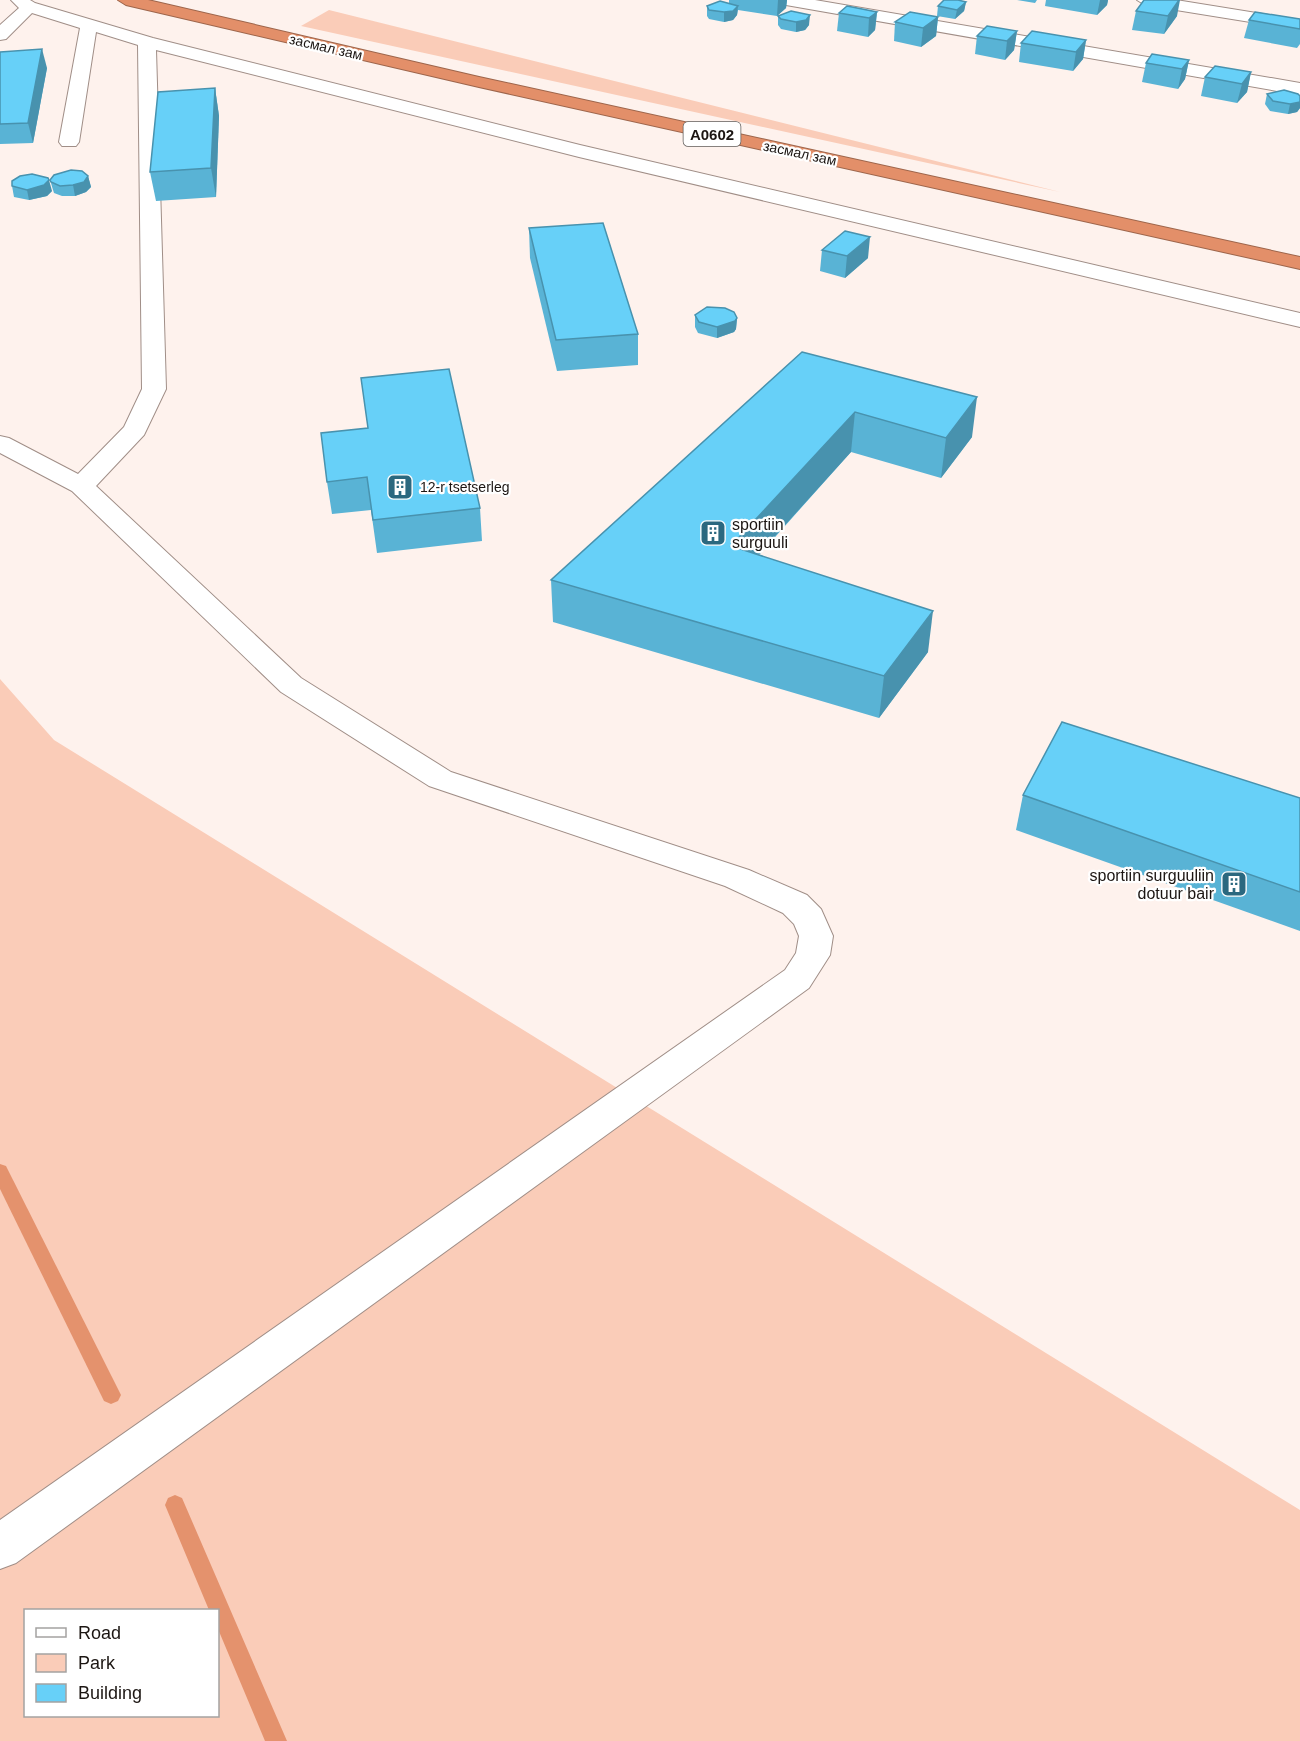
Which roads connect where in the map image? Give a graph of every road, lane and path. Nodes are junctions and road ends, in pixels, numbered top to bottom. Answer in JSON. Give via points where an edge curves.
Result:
{"nodes":[{"id":1,"x":126,"y":0,"type":"edge"},
{"id":2,"x":786,"y":0,"type":"edge"},
{"id":3,"x":1145,"y":0,"type":"edge"},
{"id":4,"x":24,"y":3,"type":"edge"},
{"id":5,"x":89,"y":25,"type":"junction"},
{"id":6,"x":1300,"y":25,"type":"edge"},
{"id":7,"x":0,"y":35,"type":"edge"},
{"id":8,"x":147,"y":42,"type":"junction"},
{"id":9,"x":1300,"y":89,"type":"edge"},
{"id":10,"x":69,"y":142,"type":"dead end"},
{"id":11,"x":1300,"y":263,"type":"edge"},
{"id":12,"x":1300,"y":320,"type":"edge"},
{"id":13,"x":0,"y":444,"type":"edge"},
{"id":14,"x":81,"y":486,"type":"junction"},
{"id":15,"x":0,"y":1547,"type":"edge"}],
"edges":[{"from":1,"to":11,"type":"highway","name":"засмал зам","number":"A0602"},
{"from":2,"to":9,"type":"street"},
{"from":3,"to":6,"type":"street"},
{"from":4,"to":5,"type":"street"},
{"from":4,"to":7,"type":"street"},
{"from":5,"to":8,"type":"street"},
{"from":5,"to":10,"type":"street"},
{"from":8,"to":12,"type":"street","via":[[579,151]]},
{"from":8,"to":14,"type":"street","via":[[154,389],[135,430]]},
{"from":13,"to":14,"type":"street"},
{"from":14,"to":15,"type":"street","via":[[291,685],[440,779],[737,878],[795,904],[809,918],[816,936],[813,956],[797,979]]}]}
